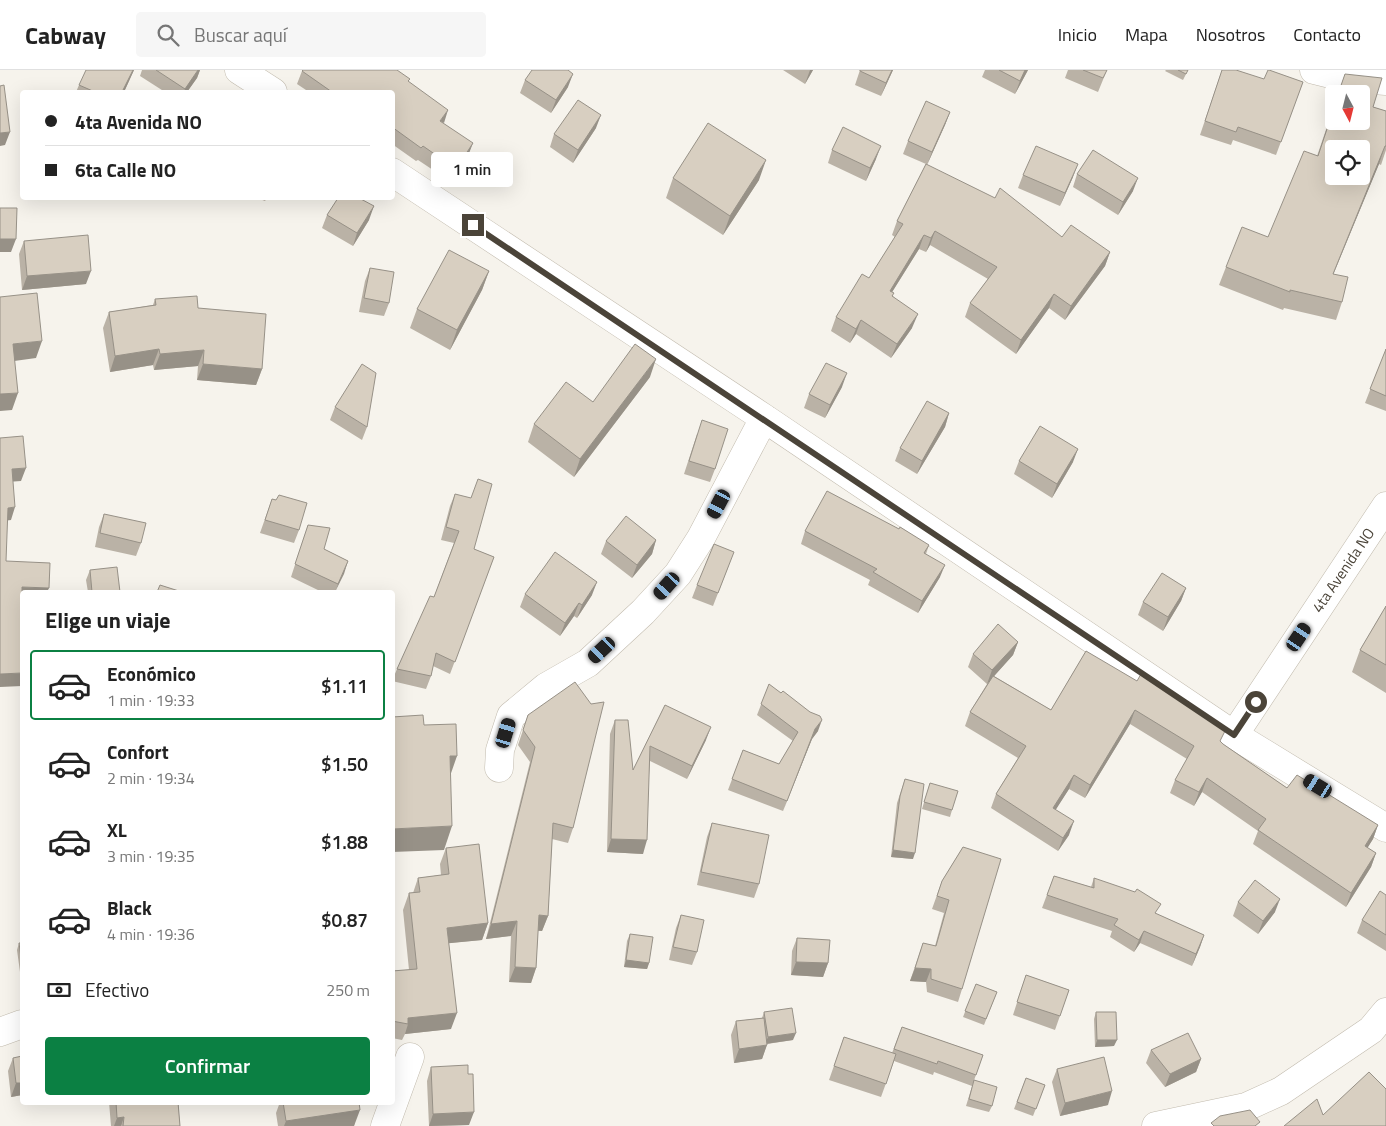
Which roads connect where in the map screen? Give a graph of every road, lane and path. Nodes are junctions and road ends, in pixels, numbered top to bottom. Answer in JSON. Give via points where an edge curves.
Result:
{"nodes":[{"id":1,"x":239,"y":70,"type":"edge"},
{"id":2,"x":1314,"y":70,"type":"edge"},
{"id":3,"x":1386,"y":81,"type":"edge"},
{"id":4,"x":270,"y":90,"type":"edge"},
{"id":5,"x":395,"y":174,"type":"edge"},
{"id":6,"x":764,"y":418,"type":"junction"},
{"id":7,"x":1386,"y":506,"type":"edge"},
{"id":8,"x":1234,"y":735,"type":"junction"},
{"id":9,"x":499,"y":768,"type":"dead end"},
{"id":10,"x":1386,"y":828,"type":"edge"},
{"id":11,"x":1386,"y":1012,"type":"edge"},
{"id":12,"x":20,"y":1025,"type":"edge"},
{"id":13,"x":0,"y":1032,"type":"edge"},
{"id":14,"x":410,"y":1057,"type":"dead end"},
{"id":15,"x":395,"y":1098,"type":"edge"},
{"id":16,"x":393,"y":1105,"type":"edge"},
{"id":17,"x":385,"y":1126,"type":"edge"},
{"id":18,"x":1156,"y":1126,"type":"edge"}],
"edges":[{"from":1,"to":4,"type":"street"},
{"from":2,"to":3,"type":"street","via":[[1346,78]]},
{"from":5,"to":6,"type":"street"},
{"from":6,"to":8,"type":"street"},
{"from":6,"to":9,"type":"street","via":[[701,538],[678,574],[588,663],[546,687],[511,716],[500,750]]},
{"from":7,"to":8,"type":"street","name":"4ta Avenida NO"},
{"from":8,"to":10,"type":"street"},
{"from":11,"to":18,"type":"street","via":[[1371,1030],[1281,1091],[1246,1108]]},
{"from":12,"to":13,"type":"street"},
{"from":14,"to":15,"type":"street"},
{"from":16,"to":17,"type":"street"}]}
